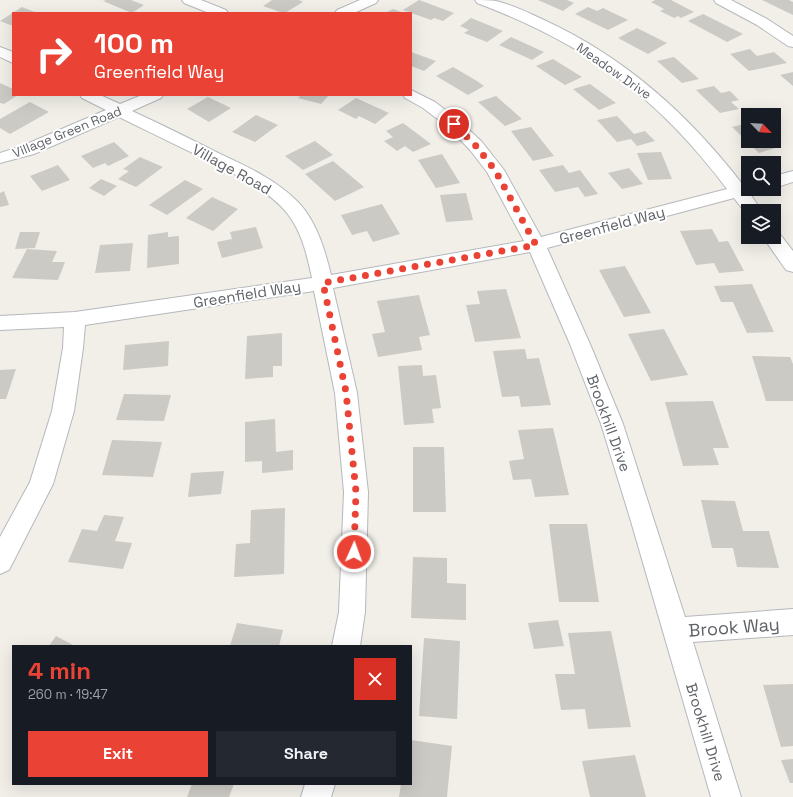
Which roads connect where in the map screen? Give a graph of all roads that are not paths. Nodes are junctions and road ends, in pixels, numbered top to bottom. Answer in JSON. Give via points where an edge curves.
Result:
{"nodes":[{"id":1,"x":189,"y":0,"type":"edge"},
{"id":2,"x":371,"y":0,"type":"edge"},
{"id":3,"x":482,"y":0,"type":"edge"},
{"id":4,"x":721,"y":0,"type":"edge"},
{"id":5,"x":219,"y":12,"type":"edge"},
{"id":6,"x":344,"y":12,"type":"edge"},
{"id":7,"x":793,"y":43,"type":"edge"},
{"id":8,"x":0,"y":51,"type":"edge"},
{"id":9,"x":12,"y":57,"type":"edge"},
{"id":10,"x":90,"y":96,"type":"edge"},
{"id":11,"x":153,"y":96,"type":"edge"},
{"id":12,"x":412,"y":96,"type":"edge"},
{"id":13,"x":120,"y":110,"type":"junction"},
{"id":14,"x":0,"y":158,"type":"edge"},
{"id":15,"x":793,"y":176,"type":"edge"},
{"id":16,"x":781,"y":180,"type":"edge"},
{"id":17,"x":741,"y":188,"type":"edge"},
{"id":18,"x":741,"y":191,"type":"edge"},
{"id":19,"x":777,"y":244,"type":"edge"},
{"id":20,"x":536,"y":245,"type":"junction"},
{"id":21,"x":793,"y":265,"type":"edge"},
{"id":22,"x":323,"y":283,"type":"junction"},
{"id":23,"x":75,"y":319,"type":"junction"},
{"id":24,"x":0,"y":323,"type":"edge"},
{"id":25,"x":0,"y":562,"type":"edge"},
{"id":26,"x":793,"y":622,"type":"edge"},
{"id":27,"x":676,"y":631,"type":"junction"},
{"id":28,"x":346,"y":645,"type":"edge"},
{"id":29,"x":320,"y":785,"type":"edge"},
{"id":30,"x":316,"y":797,"type":"edge"},
{"id":31,"x":726,"y":797,"type":"edge"}],
"edges":[{"from":1,"to":5,"type":"street"},
{"from":2,"to":6,"type":"street"},
{"from":3,"to":17,"type":"street","name":"Meadow Drive","via":[[542,24],[594,53],[641,87],[682,124]]},
{"from":4,"to":7,"type":"street","via":[[762,22]]},
{"from":8,"to":9,"type":"street"},
{"from":10,"to":13,"type":"street","name":"Village Road"},
{"from":11,"to":13,"type":"street","name":"Village Green Road"},
{"from":12,"to":20,"type":"street","name":"Brookhill Drive","via":[[454,124],[476,146],[495,170]]},
{"from":13,"to":14,"type":"street","name":"Village Green Road","via":[[28,150]]},
{"from":13,"to":22,"type":"street","name":"Village Road","via":[[244,172],[271,189],[293,208],[308,231]]},
{"from":15,"to":16,"type":"street"},
{"from":18,"to":20,"type":"street","name":"Greenfield Way"},
{"from":19,"to":21,"type":"street"},
{"from":20,"to":22,"type":"street","name":"Greenfield Way"},
{"from":20,"to":27,"type":"street","name":"Brookhill Drive","via":[[612,424]]},
{"from":22,"to":23,"type":"street","name":"Greenfield Way"},
{"from":22,"to":28,"type":"street","name":"Village Road","via":[[346,392],[356,492],[352,612]]},
{"from":23,"to":24,"type":"street","name":"Greenfield Way"},
{"from":23,"to":25,"type":"street","via":[[73,348],[62,411],[41,484]]},
{"from":26,"to":27,"type":"street","name":"Brook Way"},
{"from":27,"to":31,"type":"street","name":"Brookhill Drive"},
{"from":29,"to":30,"type":"street"}]}
